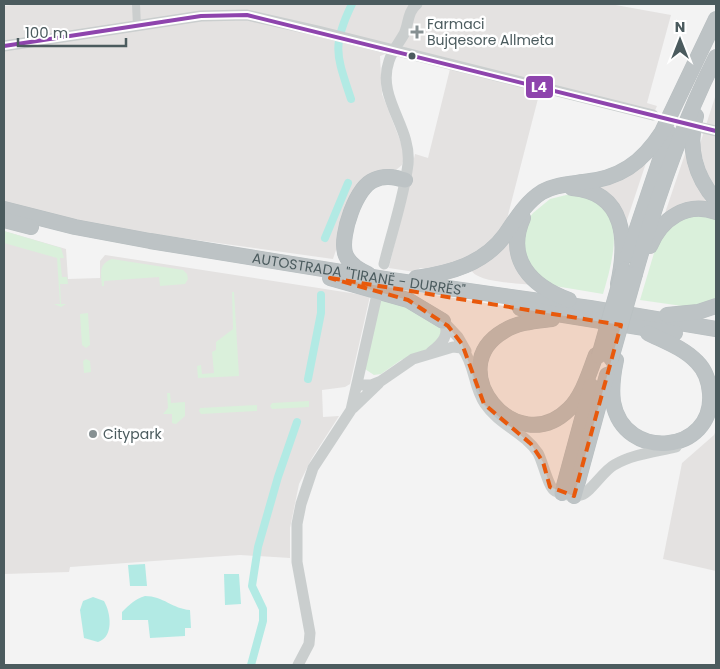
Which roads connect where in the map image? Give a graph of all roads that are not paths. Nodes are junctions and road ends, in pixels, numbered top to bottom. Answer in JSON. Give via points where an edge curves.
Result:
{"nodes":[{"id":1,"x":136,"y":4,"type":"edge"},
{"id":2,"x":418,"y":4,"type":"edge"},
{"id":3,"x":716,"y":19,"type":"edge"},
{"id":4,"x":137,"y":26,"type":"junction"},
{"id":5,"x":716,"y":32,"type":"edge"},
{"id":6,"x":4,"y":46,"type":"edge"},
{"id":7,"x":394,"y":50,"type":"junction"},
{"id":8,"x":716,"y":58,"type":"edge"},
{"id":9,"x":716,"y":71,"type":"edge"},
{"id":10,"x":653,"y":115,"type":"dead end"},
{"id":11,"x":703,"y":128,"type":"dead end"},
{"id":12,"x":716,"y":131,"type":"edge"},
{"id":13,"x":404,"y":180,"type":"junction"},
{"id":14,"x":716,"y":200,"type":"edge"},
{"id":15,"x":4,"y":209,"type":"edge"},
{"id":16,"x":716,"y":212,"type":"edge"},
{"id":17,"x":4,"y":220,"type":"edge"},
{"id":18,"x":384,"y":264,"type":"dead end"},
{"id":19,"x":630,"y":273,"type":"junction"},
{"id":20,"x":330,"y":278,"type":"junction"},
{"id":21,"x":383,"y":278,"type":"junction"},
{"id":22,"x":376,"y":299,"type":"dead end"},
{"id":23,"x":716,"y":306,"type":"edge"},
{"id":24,"x":590,"y":308,"type":"junction"},
{"id":25,"x":624,"y":316,"type":"junction"},
{"id":26,"x":569,"y":317,"type":"junction"},
{"id":27,"x":443,"y":321,"type":"junction"},
{"id":28,"x":716,"y":329,"type":"edge"},
{"id":29,"x":716,"y":339,"type":"edge"},
{"id":30,"x":467,"y":354,"type":"junction"},
{"id":31,"x":423,"y":356,"type":"junction"},
{"id":32,"x":606,"y":357,"type":"junction"},
{"id":33,"x":360,"y":365,"type":"junction"},
{"id":34,"x":393,"y":371,"type":"junction"},
{"id":35,"x":381,"y":381,"type":"junction"},
{"id":36,"x":357,"y":385,"type":"junction"},
{"id":37,"x":351,"y":410,"type":"junction"},
{"id":38,"x":716,"y":412,"type":"edge"},
{"id":39,"x":568,"y":494,"type":"junction"},
{"id":40,"x":298,"y":665,"type":"edge"}],
"edges":[{"from":1,"to":4,"type":"street"},
{"from":2,"to":7,"type":"main road","via":[[410,11],[405,32]]},
{"from":3,"to":21,"type":"highway","via":[[662,132],[636,164],[609,178],[544,191],[525,207],[494,248],[466,266],[434,276]]},
{"from":4,"to":6,"type":"main road"},
{"from":4,"to":7,"type":"main road","via":[[236,14],[261,17]]},
{"from":5,"to":19,"type":"highway","via":[[691,81],[662,152]]},
{"from":7,"to":10,"type":"main road"},
{"from":7,"to":13,"type":"main road","via":[[387,68],[387,87],[408,149]]},
{"from":8,"to":19,"type":"highway","via":[[689,114]]},
{"from":9,"to":14,"type":"highway","via":[[699,107],[692,138],[699,175]]},
{"from":11,"to":12,"type":"main road"},
{"from":13,"to":18,"type":"main road"},
{"from":13,"to":21,"type":"highway","via":[[382,177],[367,184],[359,194],[346,231],[344,246],[348,260],[358,268]]},
{"from":15,"to":21,"type":"highway","name":"AUTOSTRADA \"TIRANË - DURRËS\"","via":[[116,235]]},
{"from":16,"to":19,"type":"highway","via":[[691,209],[670,219]]},
{"from":17,"to":20,"type":"highway","name":"AUTOSTRADA \"TIRANË - DURRËS\"","via":[[122,246]]},
{"from":19,"to":24,"type":"highway","via":[[620,222],[610,206],[598,196],[580,189],[560,190],[541,197],[527,210],[519,227],[520,261],[526,272],[553,294]]},
{"from":19,"to":25,"type":"highway","bridge":true},
{"from":20,"to":26,"type":"highway","name":"AUTOSTRADA \"TIRANË - DURRËS\""},
{"from":20,"to":27,"type":"highway","via":[[408,300]]},
{"from":21,"to":24,"type":"highway","name":"AUTOSTRADA \"TIRANË - DURRËS\""},
{"from":22,"to":33,"type":"main road"},
{"from":23,"to":25,"type":"highway","via":[[677,315]]},
{"from":24,"to":25,"type":"highway","name":"AUTOSTRADA \"TIRANË - DURRËS\""},
{"from":25,"to":26,"type":"highway","name":"AUTOSTRADA \"TIRANË - DURRËS\""},
{"from":25,"to":28,"type":"highway","name":"AUTOSTRADA \"TIRANË - DURRËS\""},
{"from":25,"to":29,"type":"highway","name":"AUTOSTRADA \"TIRANË - DURRËS\""},
{"from":25,"to":32,"type":"highway","bridge":true},
{"from":25,"to":32,"type":"highway","via":[[693,357],[704,371],[710,397],[706,414],[696,430],[682,440],[664,444],[647,442],[629,432],[614,404]]},
{"from":26,"to":32,"type":"highway","via":[[522,324],[504,331],[490,343],[480,371],[483,390],[493,406],[518,422],[541,424],[552,421],[576,402]]},
{"from":27,"to":30,"type":"main road","via":[[458,337]]},
{"from":27,"to":31,"type":"main road","via":[[445,338],[432,352]]},
{"from":30,"to":31,"type":"main road","via":[[458,346]]},
{"from":30,"to":39,"type":"main road","via":[[484,404],[531,444],[543,462],[550,487]]},
{"from":31,"to":34,"type":"main road"},
{"from":32,"to":39,"type":"highway"},
{"from":33,"to":34,"type":"main road","via":[[363,374],[371,378]]},
{"from":33,"to":36,"type":"main road"},
{"from":34,"to":35,"type":"main road"},
{"from":35,"to":36,"type":"main road","via":[[371,386]]},
{"from":35,"to":37,"type":"main road"},
{"from":36,"to":37,"type":"main road"},
{"from":37,"to":40,"type":"main road","via":[[313,468],[301,504],[297,524],[297,562],[310,633],[309,644]]},
{"from":38,"to":39,"type":"main road","via":[[701,432],[687,443],[623,460],[605,471],[582,495]]}]}
